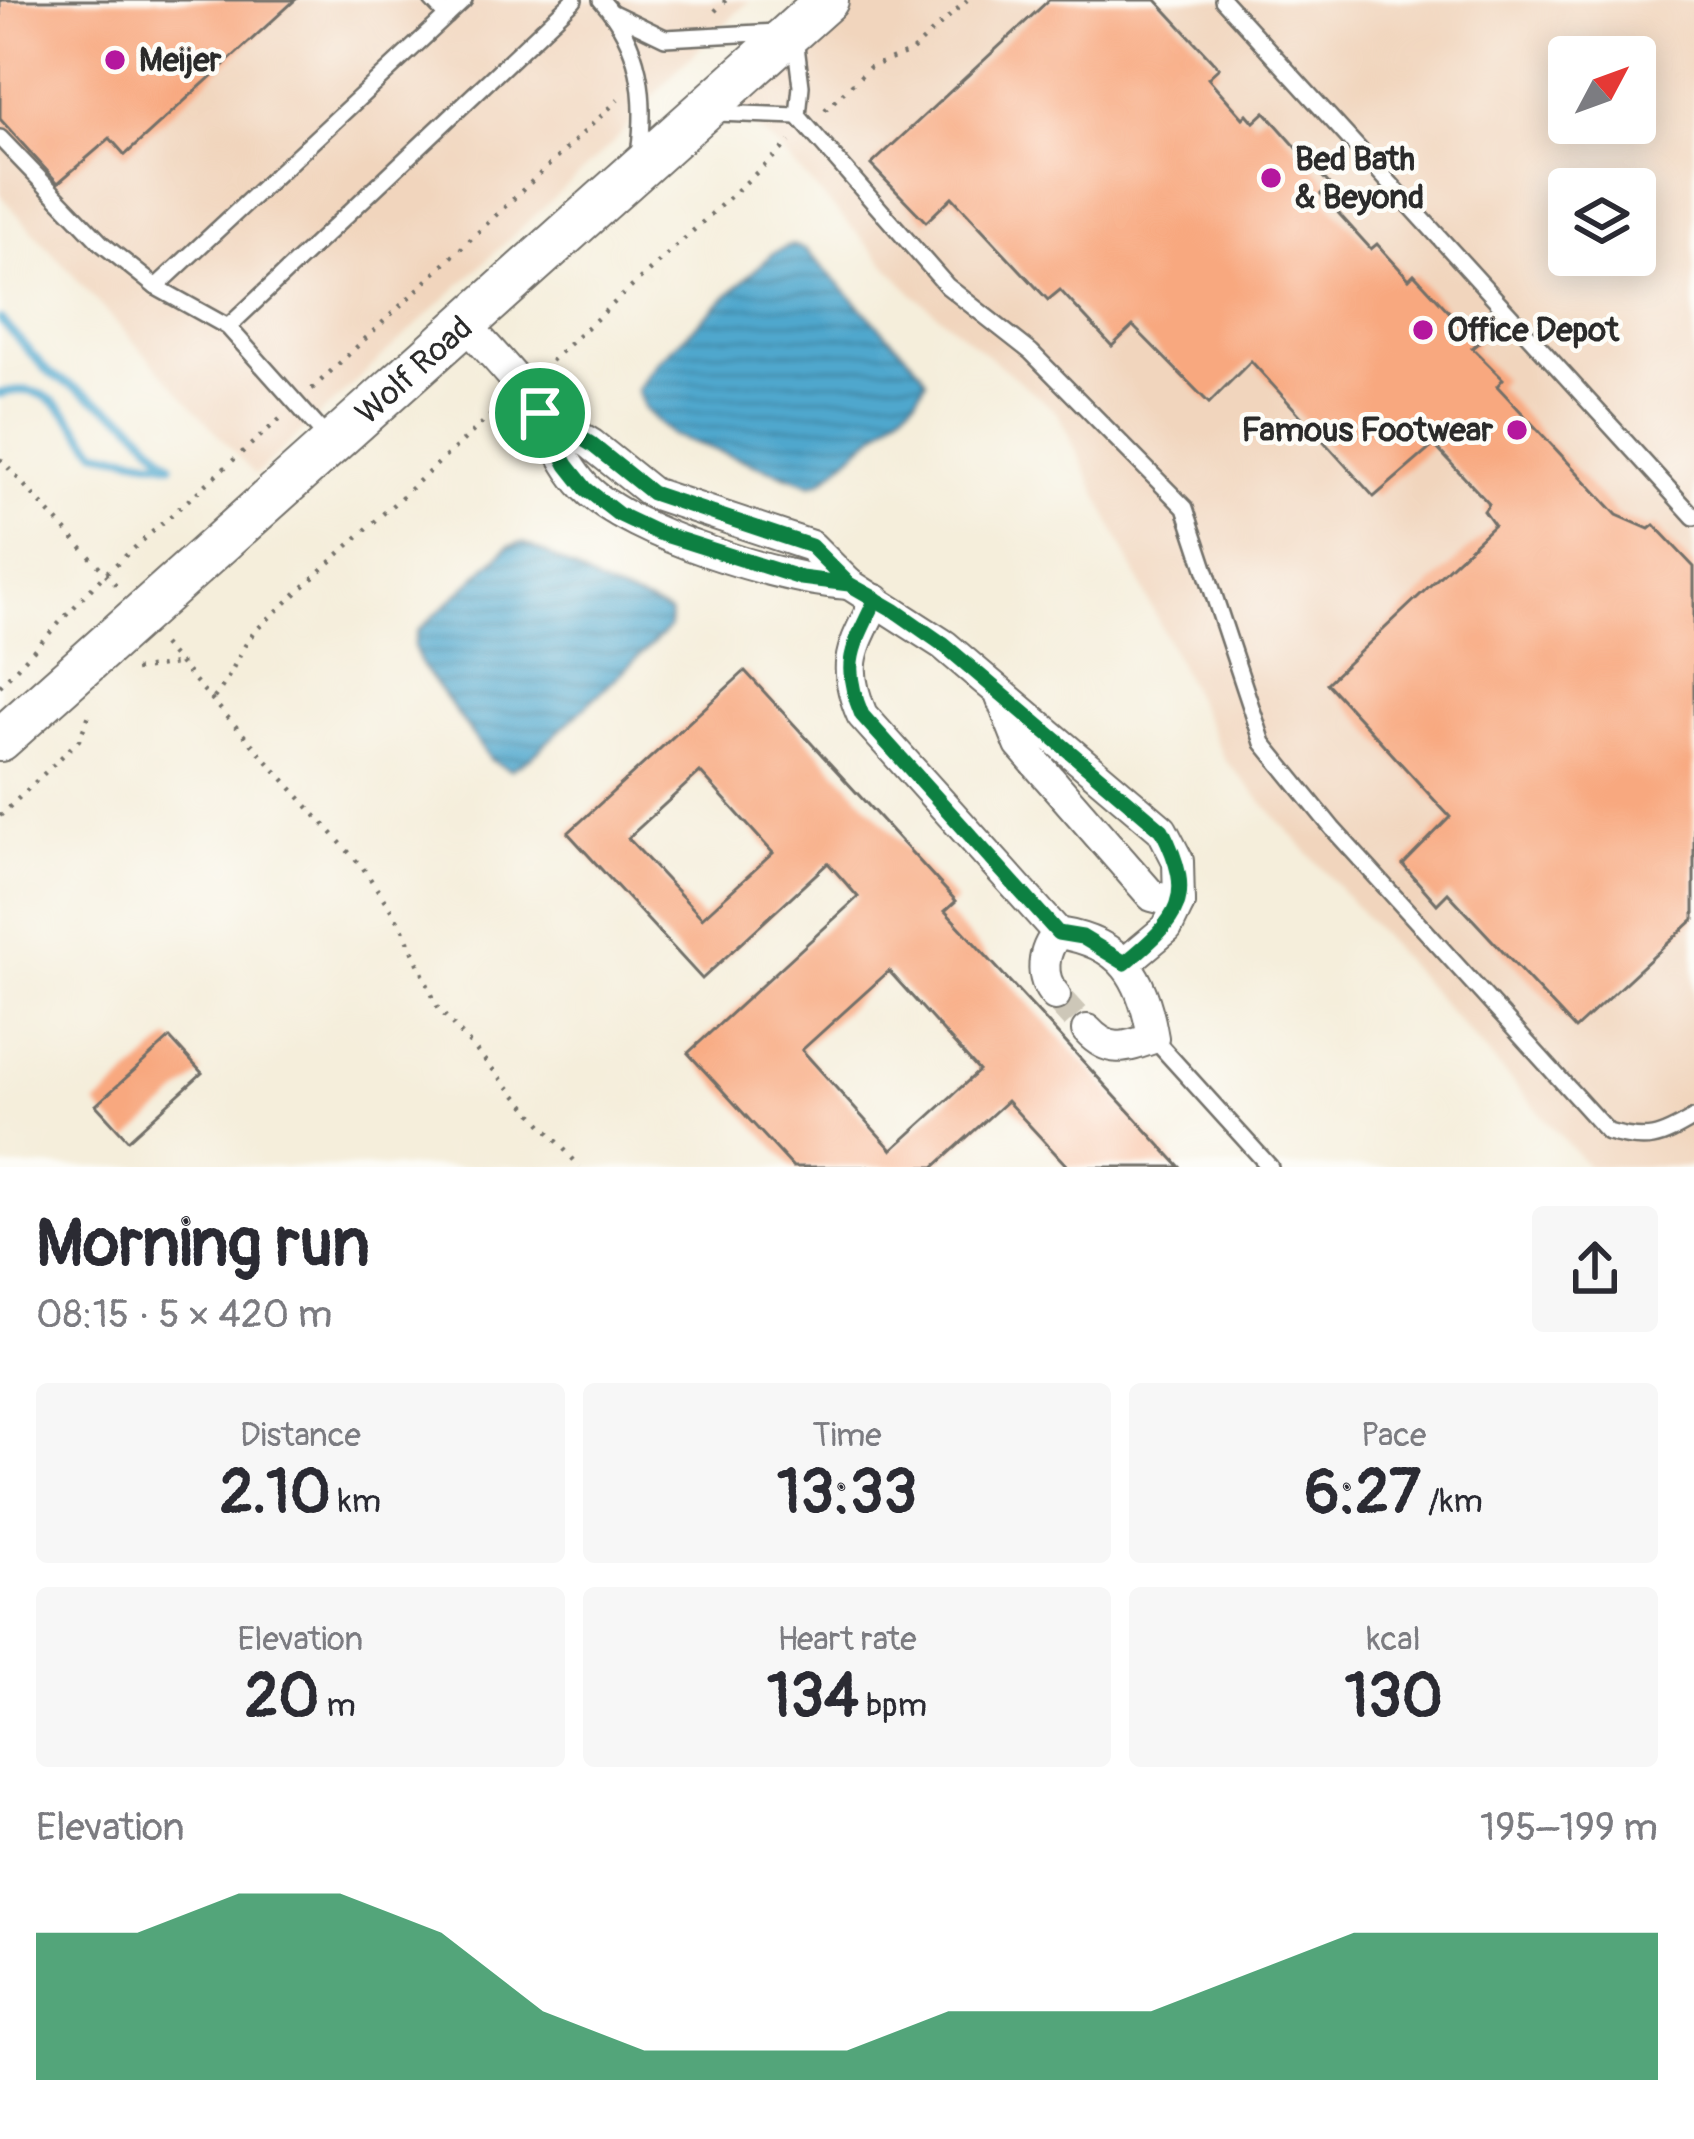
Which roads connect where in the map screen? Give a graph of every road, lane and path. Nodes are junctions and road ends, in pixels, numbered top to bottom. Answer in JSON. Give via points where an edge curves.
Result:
{"nodes":[{"id":1,"x":432,"y":0,"type":"edge"},
{"id":2,"x":464,"y":0,"type":"edge"},
{"id":3,"x":574,"y":0,"type":"edge"},
{"id":4,"x":726,"y":0,"type":"edge"},
{"id":5,"x":826,"y":0,"type":"edge"},
{"id":6,"x":967,"y":0,"type":"edge"},
{"id":7,"x":1222,"y":0,"type":"edge"},
{"id":8,"x":606,"y":6,"type":"edge"},
{"id":9,"x":447,"y":16,"type":"junction"},
{"id":10,"x":793,"y":31,"type":"junction"},
{"id":11,"x":686,"y":39,"type":"junction"},
{"id":12,"x":641,"y":78,"type":"junction"},
{"id":13,"x":701,"y":112,"type":"junction"},
{"id":14,"x":802,"y":121,"type":"junction"},
{"id":15,"x":0,"y":138,"type":"edge"},
{"id":16,"x":637,"y":171,"type":"junction"},
{"id":17,"x":156,"y":287,"type":"junction"},
{"id":18,"x":466,"y":324,"type":"junction"},
{"id":19,"x":227,"y":327,"type":"junction"},
{"id":20,"x":520,"y":388,"type":"junction"},
{"id":21,"x":297,"y":404,"type":"junction"},
{"id":22,"x":331,"y":442,"type":"junction"},
{"id":23,"x":0,"y":459,"type":"edge"},
{"id":24,"x":1694,"y":517,"type":"edge"},
{"id":25,"x":106,"y":573,"type":"junction"},
{"id":26,"x":863,"y":592,"type":"junction"},
{"id":27,"x":123,"y":593,"type":"dead end"},
{"id":28,"x":160,"y":642,"type":"dead end"},
{"id":29,"x":183,"y":663,"type":"junction"},
{"id":30,"x":131,"y":671,"type":"dead end"},
{"id":31,"x":0,"y":686,"type":"edge"},
{"id":32,"x":1001,"y":697,"type":"junction"},
{"id":33,"x":214,"y":698,"type":"junction"},
{"id":34,"x":92,"y":709,"type":"dead end"},
{"id":35,"x":0,"y":740,"type":"edge"},
{"id":36,"x":0,"y":816,"type":"edge"},
{"id":37,"x":1179,"y":904,"type":"junction"},
{"id":38,"x":1058,"y":933,"type":"junction"},
{"id":39,"x":1125,"y":963,"type":"junction"},
{"id":40,"x":1055,"y":995,"type":"tunnel mouth"},
{"id":41,"x":1087,"y":1030,"type":"tunnel mouth"},
{"id":42,"x":1153,"y":1038,"type":"junction"},
{"id":43,"x":1694,"y":1118,"type":"edge"},
{"id":44,"x":580,"y":1167,"type":"edge"},
{"id":45,"x":1270,"y":1167,"type":"edge"}],
"edges":[{"from":1,"to":9,"type":"lane"},
{"from":2,"to":9,"type":"lane"},
{"from":3,"to":19,"type":"lane"},
{"from":4,"to":11,"type":"path"},
{"from":5,"to":10,"type":"main road","name":"Wolf Road"},
{"from":6,"to":14,"type":"path","via":[[911,52],[870,67]]},
{"from":7,"to":24,"type":"lane"},
{"from":8,"to":11,"type":"lane","via":[[665,38]]},
{"from":8,"to":12,"type":"lane"},
{"from":9,"to":17,"type":"lane"},
{"from":10,"to":11,"type":"lane"},
{"from":10,"to":13,"type":"main road","name":"Wolf Road"},
{"from":10,"to":14,"type":"lane"},
{"from":12,"to":16,"type":"lane"},
{"from":12,"to":21,"type":"path"},
{"from":13,"to":14,"type":"lane"},
{"from":13,"to":16,"type":"main road","name":"Wolf Road"},
{"from":14,"to":20,"type":"path"},
{"from":14,"to":43,"type":"lane","via":[[947,286],[1031,352],[1185,508],[1263,743],[1333,829],[1608,1132],[1639,1141]]},
{"from":15,"to":17,"type":"lane","via":[[101,243]]},
{"from":16,"to":18,"type":"main road","name":"Wolf Road"},
{"from":17,"to":19,"type":"lane"},
{"from":18,"to":20,"type":"street"},
{"from":18,"to":22,"type":"main road","name":"Wolf Road"},
{"from":19,"to":21,"type":"lane"},
{"from":20,"to":26,"type":"street","via":[[540,413],[652,493],[811,546]]},
{"from":20,"to":33,"type":"path","via":[[256,630]]},
{"from":21,"to":22,"type":"lane"},
{"from":21,"to":25,"type":"path"},
{"from":22,"to":35,"type":"main road","name":"Wolf Road"},
{"from":23,"to":25,"type":"path"},
{"from":25,"to":27,"type":"path"},
{"from":25,"to":31,"type":"path"},
{"from":26,"to":32,"type":"street","via":[[944,645]]},
{"from":26,"to":38,"type":"street","via":[[848,658],[862,715]]},
{"from":28,"to":29,"type":"path"},
{"from":29,"to":30,"type":"path"},
{"from":29,"to":33,"type":"path"},
{"from":32,"to":37,"type":"street","via":[[1020,745],[1152,896]]},
{"from":32,"to":37,"type":"street","via":[[1162,830],[1178,861]]},
{"from":33,"to":44,"type":"path","via":[[363,868],[401,925],[438,1008]]},
{"from":34,"to":36,"type":"path","via":[[79,740]]},
{"from":37,"to":39,"type":"street","via":[[1167,928]]},
{"from":38,"to":39,"type":"street","via":[[1082,937]]},
{"from":38,"to":40,"type":"street","via":[[1044,961],[1045,984]]},
{"from":39,"to":42,"type":"street","via":[[1145,994]]},
{"from":41,"to":42,"type":"street","via":[[1123,1049]]},
{"from":42,"to":45,"type":"lane"}]}
